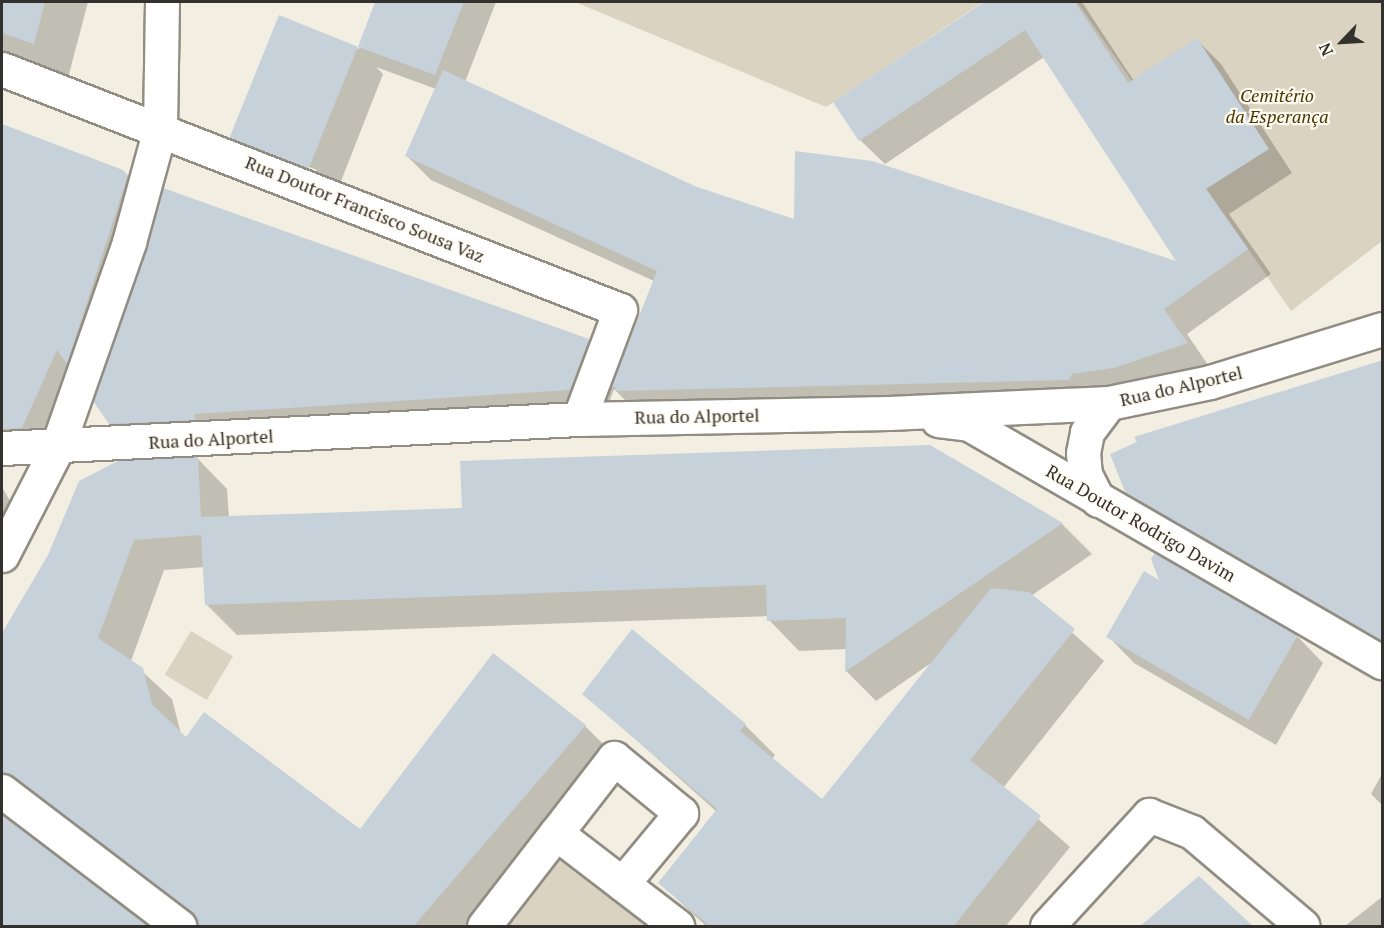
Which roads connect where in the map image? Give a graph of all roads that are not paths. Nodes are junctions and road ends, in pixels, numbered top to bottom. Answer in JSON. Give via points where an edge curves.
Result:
{"nodes":[{"id":1,"x":162,"y":2,"type":"edge"},
{"id":2,"x":2,"y":69,"type":"edge"},
{"id":3,"x":160,"y":129,"type":"junction"},
{"id":4,"x":1383,"y":329,"type":"edge"},
{"id":5,"x":1109,"y":403,"type":"junction"},
{"id":6,"x":889,"y":413,"type":"junction"},
{"id":7,"x":579,"y":419,"type":"junction"},
{"id":8,"x":2,"y":448,"type":"edge"},
{"id":9,"x":57,"y":448,"type":"junction"},
{"id":10,"x":1098,"y":500,"type":"junction"},
{"id":11,"x":2,"y":555,"type":"edge"},
{"id":12,"x":1383,"y":662,"type":"edge"},
{"id":13,"x":2,"y":791,"type":"edge"},
{"id":14,"x":556,"y":833,"type":"junction"},
{"id":15,"x":622,"y":884,"type":"junction"},
{"id":16,"x":179,"y":927,"type":"edge"},
{"id":17,"x":484,"y":927,"type":"edge"},
{"id":18,"x":677,"y":927,"type":"edge"},
{"id":19,"x":1047,"y":927,"type":"edge"},
{"id":20,"x":1303,"y":927,"type":"edge"}],
"edges":[{"from":1,"to":3,"type":"street"},
{"from":2,"to":3,"type":"street","name":"Rua Doutor Francisco Sousa Vaz"},
{"from":3,"to":7,"type":"street","name":"Rua Doutor Francisco Sousa Vaz","via":[[620,310]]},
{"from":3,"to":9,"type":"street","via":[[129,242]]},
{"from":4,"to":5,"type":"street","name":"Rua do Alportel","via":[[1210,382]]},
{"from":5,"to":6,"type":"street","name":"Rua do Alportel"},
{"from":5,"to":10,"type":"street","via":[[1087,432],[1083,453],[1085,475]]},
{"from":6,"to":7,"type":"street","name":"Rua do Alportel"},
{"from":6,"to":10,"type":"street","name":"Rua Doutor Rodrigo Davim","via":[[969,424]]},
{"from":7,"to":9,"type":"street","name":"Rua do Alportel"},
{"from":8,"to":9,"type":"street","name":"Rua do Alportel"},
{"from":9,"to":11,"type":"street"},
{"from":10,"to":12,"type":"street","name":"Rua Doutor Rodrigo Davim"},
{"from":13,"to":16,"type":"street"},
{"from":14,"to":15,"type":"street"},
{"from":14,"to":15,"type":"street","via":[[614,758],[681,813]]},
{"from":14,"to":17,"type":"street"},
{"from":15,"to":18,"type":"street"},
{"from":19,"to":20,"type":"street","via":[[1149,815],[1192,832]]}]}
